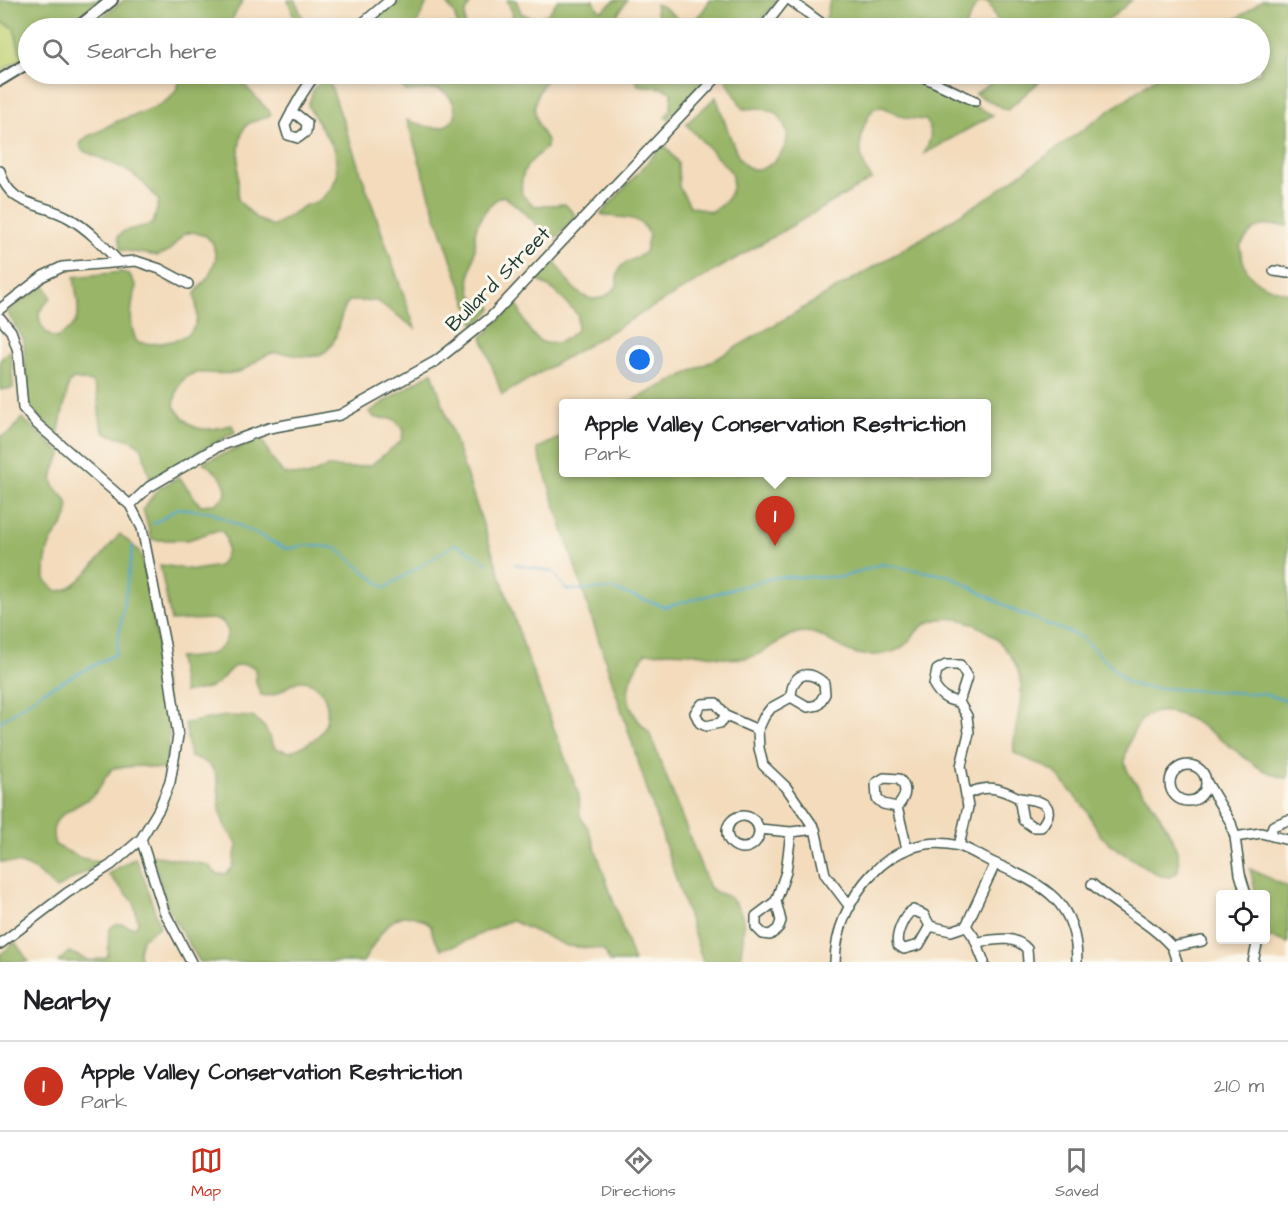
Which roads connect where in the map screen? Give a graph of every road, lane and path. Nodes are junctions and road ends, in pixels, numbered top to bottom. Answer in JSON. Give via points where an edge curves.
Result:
{"nodes":[{"id":1,"x":112,"y":0,"type":"edge"},
{"id":2,"x":390,"y":0,"type":"edge"},
{"id":3,"x":786,"y":0,"type":"edge"},
{"id":4,"x":790,"y":0,"type":"edge"},
{"id":5,"x":90,"y":18,"type":"edge"},
{"id":6,"x":369,"y":18,"type":"edge"},
{"id":7,"x":771,"y":18,"type":"edge"},
{"id":8,"x":814,"y":18,"type":"edge"},
{"id":9,"x":18,"y":69,"type":"edge"},
{"id":10,"x":0,"y":80,"type":"edge"},
{"id":11,"x":310,"y":84,"type":"edge"},
{"id":12,"x":711,"y":84,"type":"edge"},
{"id":13,"x":938,"y":84,"type":"edge"},
{"id":14,"x":975,"y":101,"type":"dead end"},
{"id":15,"x":292,"y":111,"type":"dead end"},
{"id":16,"x":0,"y":171,"type":"edge"},
{"id":17,"x":118,"y":261,"type":"junction"},
{"id":18,"x":1275,"y":272,"type":"dead end"},
{"id":19,"x":1288,"y":273,"type":"edge"},
{"id":20,"x":188,"y":284,"type":"dead end"},
{"id":21,"x":0,"y":309,"type":"edge"},
{"id":22,"x":0,"y":318,"type":"edge"},
{"id":23,"x":130,"y":505,"type":"junction"},
{"id":24,"x":791,"y":697,"type":"dead end"},
{"id":25,"x":959,"y":702,"type":"dead end"},
{"id":26,"x":726,"y":716,"type":"dead end"},
{"id":27,"x":758,"y":730,"type":"junction"},
{"id":28,"x":1206,"y":781,"type":"junction"},
{"id":29,"x":967,"y":794,"type":"junction"},
{"id":30,"x":1019,"y":798,"type":"dead end"},
{"id":31,"x":897,"y":807,"type":"dead end"},
{"id":32,"x":1288,"y":820,"type":"edge"},
{"id":33,"x":759,"y":829,"type":"dead end"},
{"id":34,"x":815,"y":829,"type":"junction"},
{"id":35,"x":791,"y":832,"type":"junction"},
{"id":36,"x":1270,"y":834,"type":"junction"},
{"id":37,"x":1235,"y":837,"type":"junction"},
{"id":38,"x":141,"y":839,"type":"junction"},
{"id":39,"x":1288,"y":840,"type":"edge"},
{"id":40,"x":959,"y":846,"type":"junction"},
{"id":41,"x":907,"y":849,"type":"junction"},
{"id":42,"x":995,"y":864,"type":"junction"},
{"id":43,"x":1092,"y":884,"type":"dead end"},
{"id":44,"x":1245,"y":890,"type":"edge"},
{"id":45,"x":776,"y":901,"type":"dead end"},
{"id":46,"x":850,"y":907,"type":"junction"},
{"id":47,"x":930,"y":926,"type":"dead end"},
{"id":48,"x":966,"y":926,"type":"junction"},
{"id":49,"x":1202,"y":941,"type":"dead end"},
{"id":50,"x":977,"y":942,"type":"junction"},
{"id":51,"x":0,"y":944,"type":"edge"},
{"id":52,"x":1256,"y":944,"type":"edge"},
{"id":53,"x":1172,"y":947,"type":"junction"},
{"id":54,"x":191,"y":962,"type":"edge"},
{"id":55,"x":835,"y":962,"type":"edge"},
{"id":56,"x":984,"y":962,"type":"edge"},
{"id":57,"x":1028,"y":962,"type":"edge"},
{"id":58,"x":1077,"y":962,"type":"edge"},
{"id":59,"x":1177,"y":962,"type":"edge"},
{"id":60,"x":1253,"y":962,"type":"edge"}],
"edges":[{"from":1,"to":5,"type":"main road"},
{"from":2,"to":6,"type":"street"},
{"from":3,"to":7,"type":"street"},
{"from":4,"to":8,"type":"street"},
{"from":9,"to":10,"type":"main road"},
{"from":11,"to":15,"type":"street"},
{"from":12,"to":23,"type":"street","name":"Bullard Street","via":[[490,318],[436,361],[340,415],[269,428],[217,447],[149,487]]},
{"from":13,"to":14,"type":"street"},
{"from":16,"to":17,"type":"street","via":[[7,191],[71,219]]},
{"from":17,"to":20,"type":"street","via":[[147,264]]},
{"from":17,"to":21,"type":"street","via":[[53,270]]},
{"from":18,"to":19,"type":"street"},
{"from":22,"to":23,"type":"street","via":[[15,339],[23,408]]},
{"from":23,"to":38,"type":"street","via":[[142,528],[149,555],[178,736],[170,782]]},
{"from":24,"to":27,"type":"street","via":[[771,708]]},
{"from":25,"to":29,"type":"street","via":[[969,722],[960,766]]},
{"from":26,"to":27,"type":"street"},
{"from":27,"to":34,"type":"street","via":[[764,765],[786,787]]},
{"from":28,"to":28,"type":"street","via":[[1201,796],[1192,801],[1181,800],[1171,787],[1172,777],[1182,766],[1198,768]]},
{"from":28,"to":37,"type":"street"},
{"from":29,"to":30,"type":"street","via":[[979,788],[1000,788]]},
{"from":29,"to":40,"type":"street"},
{"from":31,"to":41,"type":"street"},
{"from":32,"to":36,"type":"street","via":[[1273,826]]},
{"from":33,"to":35,"type":"street"},
{"from":34,"to":35,"type":"street"},
{"from":34,"to":46,"type":"street","via":[[825,874]]},
{"from":35,"to":45,"type":"street","via":[[786,872]]},
{"from":36,"to":37,"type":"street"},
{"from":36,"to":39,"type":"street"},
{"from":37,"to":44,"type":"street"},
{"from":38,"to":51,"type":"street"},
{"from":38,"to":54,"type":"street","via":[[164,911]]},
{"from":40,"to":41,"type":"street","via":[[940,844]]},
{"from":40,"to":42,"type":"street"},
{"from":41,"to":46,"type":"street","via":[[874,870]]},
{"from":42,"to":48,"type":"street"},
{"from":42,"to":58,"type":"street","via":[[1041,885],[1057,899],[1074,930]]},
{"from":43,"to":53,"type":"street"},
{"from":46,"to":55,"type":"street"},
{"from":47,"to":48,"type":"street","via":[[951,931]]},
{"from":48,"to":50,"type":"street"},
{"from":49,"to":53,"type":"street"},
{"from":50,"to":56,"type":"street"},
{"from":50,"to":57,"type":"street","via":[[1018,941],[1027,949]]},
{"from":52,"to":60,"type":"street"},
{"from":53,"to":59,"type":"street"}]}
